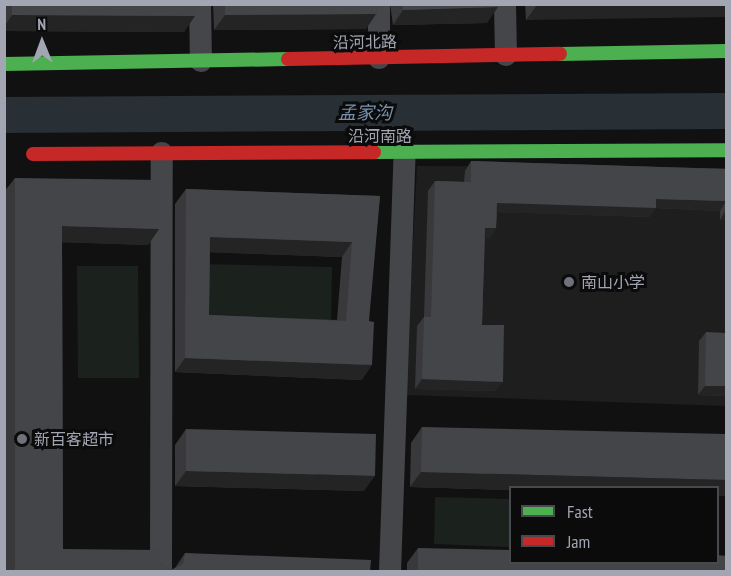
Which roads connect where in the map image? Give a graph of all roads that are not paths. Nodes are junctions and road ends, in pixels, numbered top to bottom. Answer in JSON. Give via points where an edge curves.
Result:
{"nodes":[{"id":1,"x":200,"y":4,"type":"edge"},
{"id":2,"x":379,"y":4,"type":"edge"},
{"id":3,"x":505,"y":4,"type":"edge"},
{"id":4,"x":726,"y":51,"type":"edge"},
{"id":5,"x":506,"y":56,"type":"junction"},
{"id":6,"x":379,"y":58,"type":"junction"},
{"id":7,"x":201,"y":61,"type":"junction"},
{"id":8,"x":4,"y":64,"type":"edge"},
{"id":9,"x":726,"y":150,"type":"edge"},
{"id":10,"x":405,"y":152,"type":"junction"},
{"id":11,"x":162,"y":153,"type":"junction"},
{"id":12,"x":33,"y":154,"type":"dead end"},
{"id":13,"x":161,"y":572,"type":"edge"},
{"id":14,"x":390,"y":572,"type":"edge"}],
"edges":[{"from":1,"to":7,"type":"street"},
{"from":2,"to":6,"type":"street"},
{"from":3,"to":5,"type":"street"},
{"from":4,"to":5,"type":"street","name":"沿河北路"},
{"from":5,"to":6,"type":"street","name":"沿河北路"},
{"from":6,"to":7,"type":"street","name":"沿河北路"},
{"from":7,"to":8,"type":"street","name":"沿河北路"},
{"from":9,"to":10,"type":"street","name":"沿河南路"},
{"from":10,"to":11,"type":"street","name":"沿河南路"},
{"from":10,"to":14,"type":"street"},
{"from":11,"to":12,"type":"street","name":"沿河南路"},
{"from":11,"to":13,"type":"street"}]}
